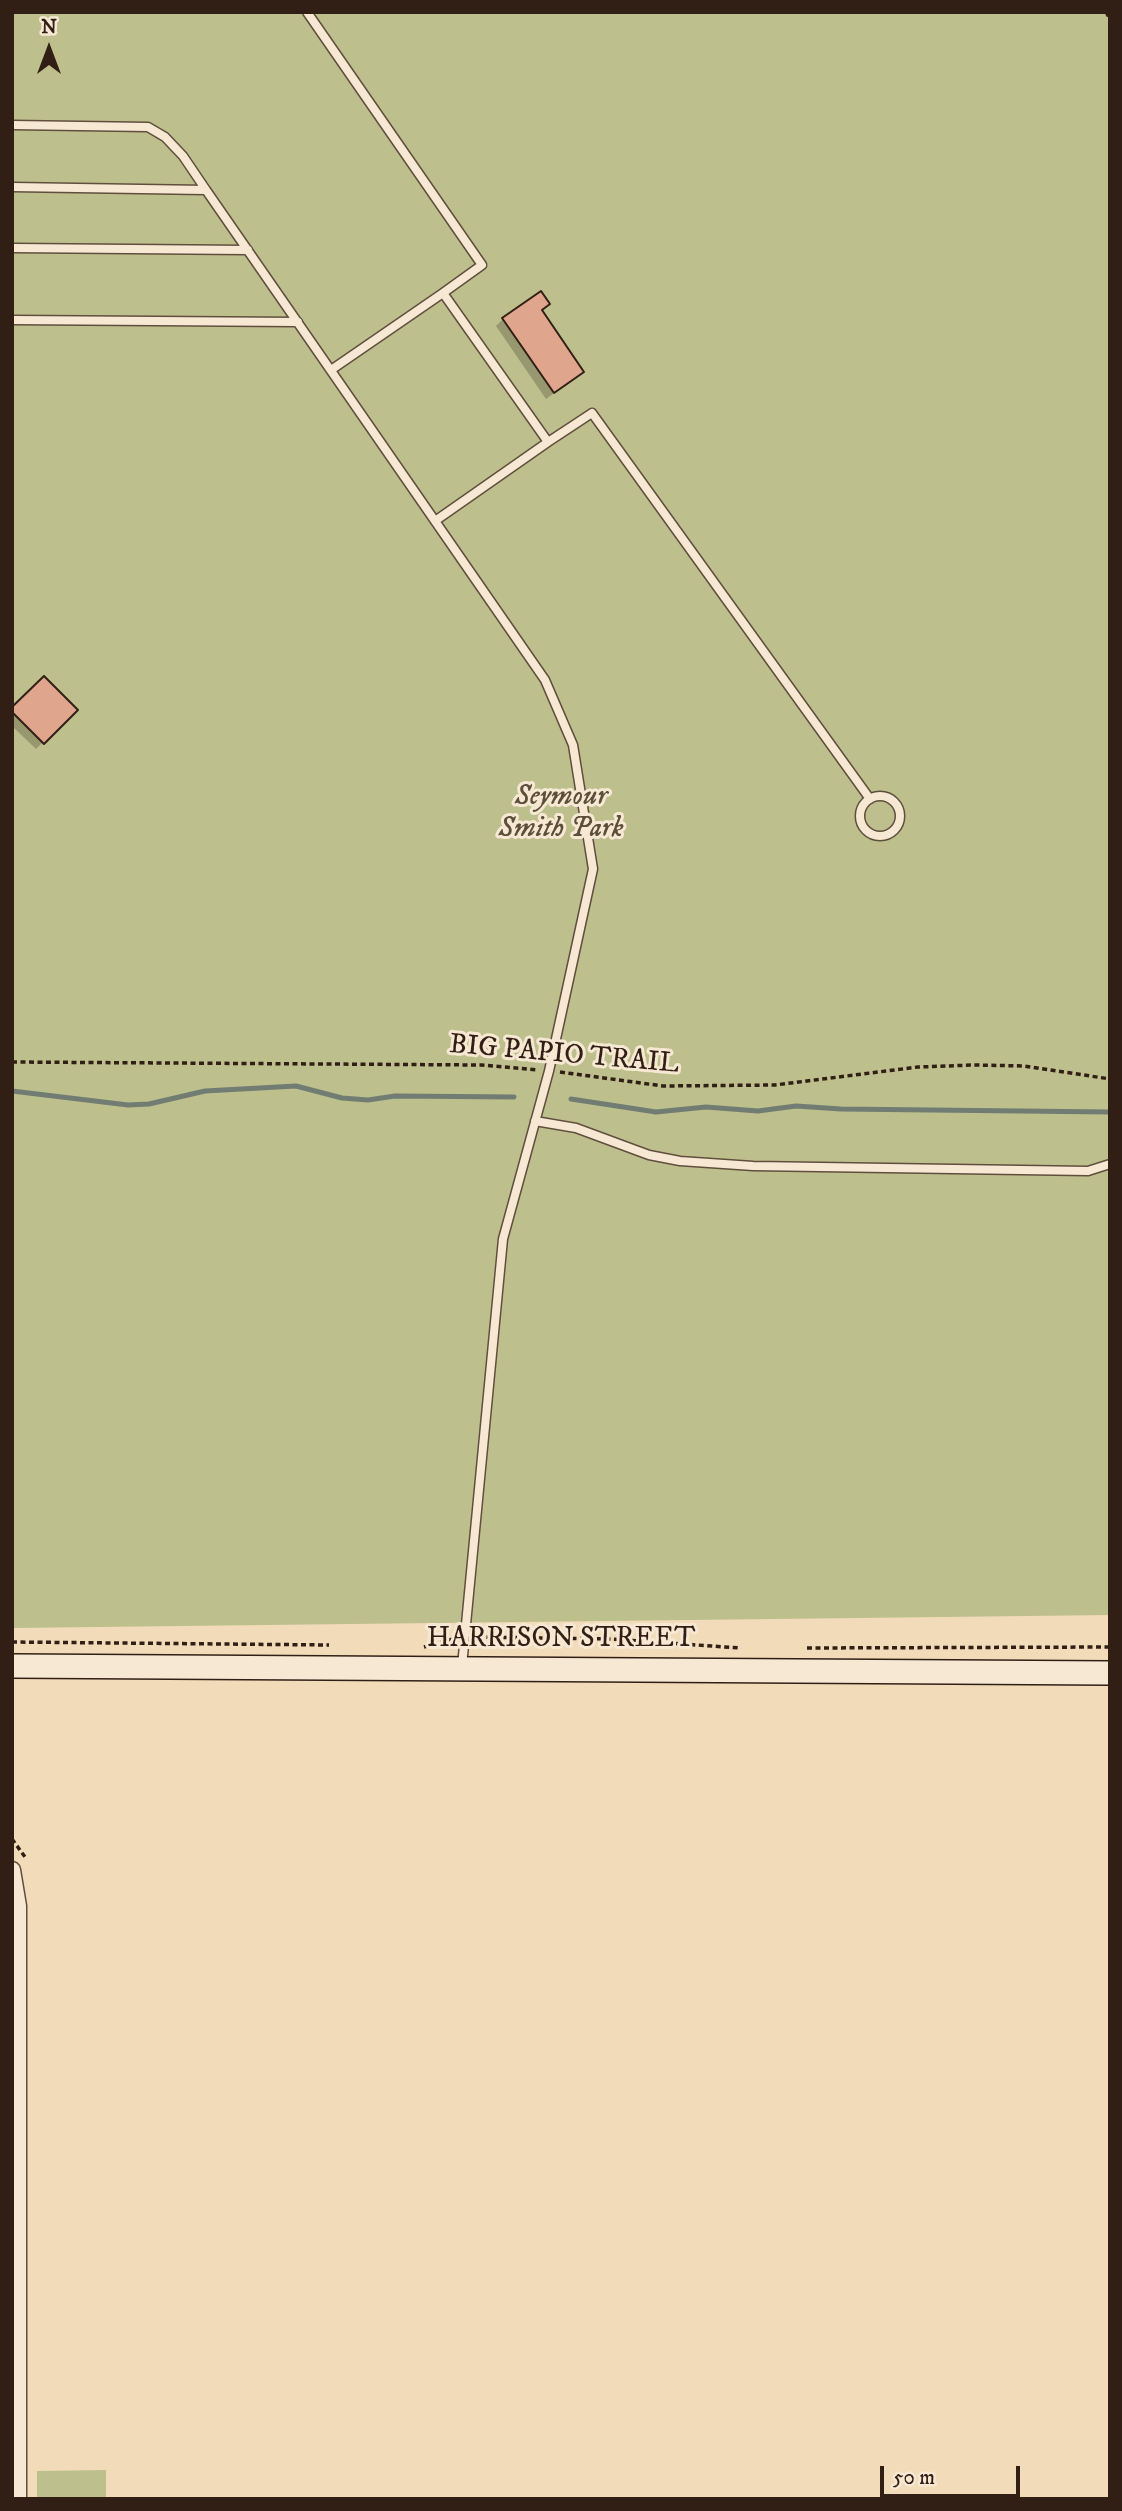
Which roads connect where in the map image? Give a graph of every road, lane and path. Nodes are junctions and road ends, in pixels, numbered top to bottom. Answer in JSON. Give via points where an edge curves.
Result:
{"nodes":[{"id":1,"x":307,"y":12,"type":"edge"},
{"id":2,"x":1106,"y":12,"type":"edge"},
{"id":3,"x":1110,"y":19,"type":"edge"},
{"id":4,"x":12,"y":125,"type":"edge"},
{"id":5,"x":12,"y":187,"type":"edge"},
{"id":6,"x":206,"y":191,"type":"junction"},
{"id":7,"x":12,"y":248,"type":"edge"},
{"id":8,"x":248,"y":250,"type":"junction"},
{"id":9,"x":443,"y":293,"type":"junction"},
{"id":10,"x":12,"y":320,"type":"edge"},
{"id":11,"x":298,"y":322,"type":"junction"},
{"id":12,"x":331,"y":370,"type":"junction"},
{"id":13,"x":548,"y":442,"type":"junction"},
{"id":14,"x":435,"y":521,"type":"junction"},
{"id":15,"x":870,"y":799,"type":"junction"},
{"id":16,"x":12,"y":1062,"type":"edge"},
{"id":17,"x":549,"y":1071,"type":"junction"},
{"id":18,"x":1110,"y":1079,"type":"edge"},
{"id":19,"x":535,"y":1121,"type":"junction"},
{"id":20,"x":1110,"y":1164,"type":"edge"},
{"id":21,"x":464,"y":1639,"type":"junction"},
{"id":22,"x":12,"y":1642,"type":"edge"},
{"id":23,"x":341,"y":1646,"type":"dead end"},
{"id":24,"x":424,"y":1647,"type":"dead end"},
{"id":25,"x":1110,"y":1647,"type":"edge"},
{"id":26,"x":743,"y":1648,"type":"dead end"},
{"id":27,"x":797,"y":1648,"type":"dead end"},
{"id":28,"x":12,"y":1666,"type":"edge"},
{"id":29,"x":462,"y":1669,"type":"junction"},
{"id":30,"x":1110,"y":1673,"type":"edge"},
{"id":31,"x":12,"y":1870,"type":"edge"},
{"id":32,"x":15,"y":2050,"type":"edge"},
{"id":33,"x":15,"y":2275,"type":"edge"},
{"id":34,"x":16,"y":2497,"type":"edge"}],
"edges":[{"from":1,"to":9,"type":"lane","via":[[482,265]]},
{"from":2,"to":3,"type":"path"},
{"from":4,"to":6,"type":"lane","via":[[148,127],[165,136]]},
{"from":5,"to":6,"type":"lane"},
{"from":6,"to":8,"type":"lane"},
{"from":7,"to":8,"type":"lane"},
{"from":8,"to":11,"type":"lane"},
{"from":9,"to":12,"type":"lane"},
{"from":9,"to":13,"type":"lane"},
{"from":10,"to":11,"type":"lane"},
{"from":11,"to":12,"type":"lane"},
{"from":12,"to":14,"type":"lane"},
{"from":13,"to":14,"type":"lane"},
{"from":13,"to":15,"type":"lane","via":[[592,413]]},
{"from":14,"to":17,"type":"lane","via":[[545,680],[573,745],[593,869]]},
{"from":15,"to":15,"type":"lane","via":[[882,796],[897,807],[899,819],[894,830],[875,835],[864,828],[861,808]]},
{"from":16,"to":17,"type":"path","name":"BIG PAPIO TRAIL","via":[[481,1065]]},
{"from":17,"to":18,"type":"path","name":"BIG PAPIO TRAIL","via":[[663,1086],[775,1085],[918,1067],[974,1065],[1024,1066]]},
{"from":17,"to":19,"type":"lane"},
{"from":19,"to":20,"type":"lane","via":[[576,1128],[649,1155],[680,1161],[1088,1171]]},
{"from":19,"to":21,"type":"lane","via":[[503,1239]]},
{"from":21,"to":24,"type":"path"},
{"from":21,"to":26,"type":"path","via":[[611,1639]]},
{"from":21,"to":29,"type":"lane"},
{"from":22,"to":23,"type":"path"},
{"from":25,"to":27,"type":"path"},
{"from":28,"to":29,"type":"main road","name":"HARRISON STREET"},
{"from":29,"to":30,"type":"main road","name":"HARRISON STREET"},
{"from":31,"to":32,"type":"street","via":[[18,1923]]},
{"from":32,"to":33,"type":"street"},
{"from":33,"to":34,"type":"street"}]}
